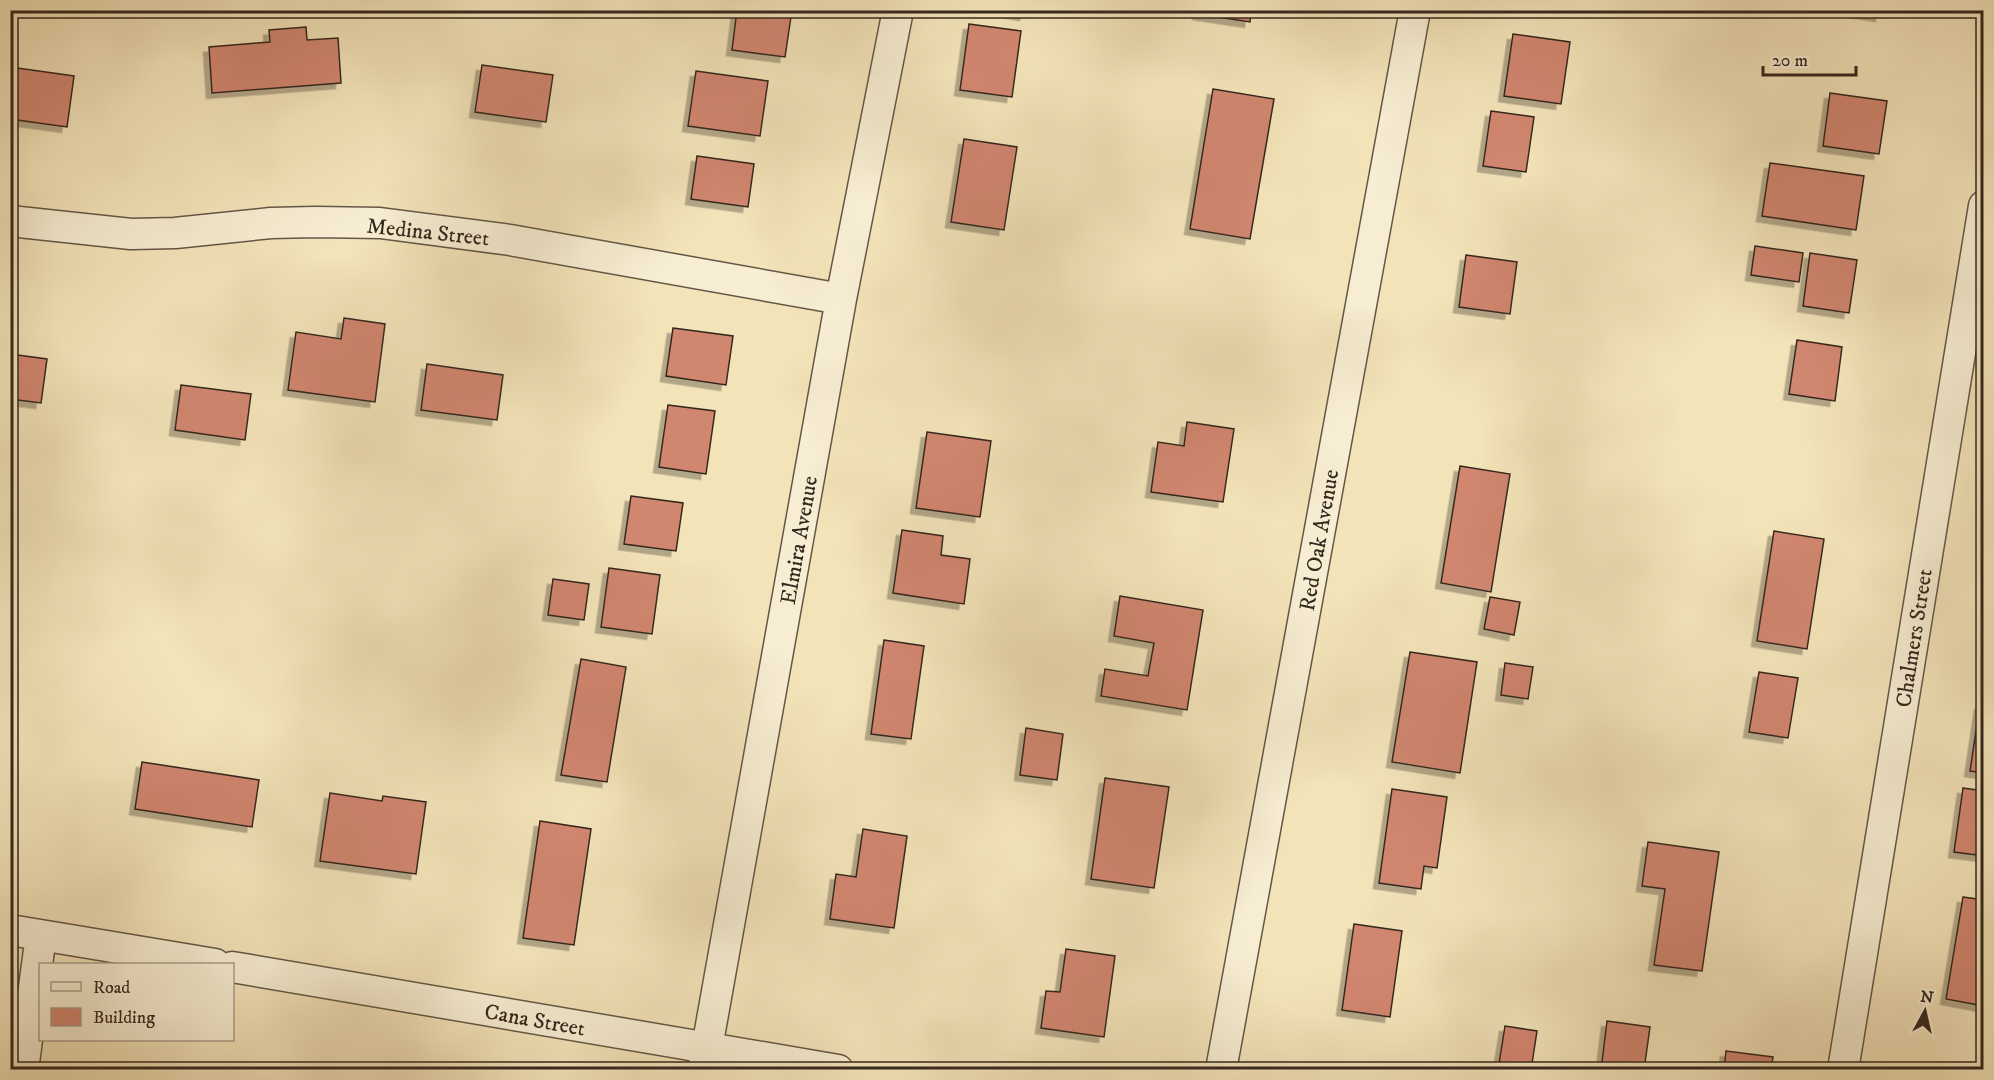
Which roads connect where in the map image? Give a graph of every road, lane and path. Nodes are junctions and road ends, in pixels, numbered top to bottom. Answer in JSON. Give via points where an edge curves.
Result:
{"nodes":[{"id":1,"x":898,"y":10,"type":"edge"},
{"id":2,"x":1415,"y":10,"type":"edge"},
{"id":3,"x":1983,"y":206,"type":"edge"},
{"id":4,"x":10,"y":222,"type":"edge"},
{"id":5,"x":841,"y":299,"type":"junction"},
{"id":6,"x":10,"y":930,"type":"edge"},
{"id":7,"x":41,"y":935,"type":"junction"},
{"id":8,"x":209,"y":963,"type":"edge"},
{"id":9,"x":234,"y":968,"type":"edge"},
{"id":10,"x":705,"y":1059,"type":"edge"},
{"id":11,"x":23,"y":1070,"type":"edge"},
{"id":12,"x":838,"y":1070,"type":"edge"},
{"id":13,"x":1221,"y":1070,"type":"edge"},
{"id":14,"x":1843,"y":1070,"type":"edge"}],
"edges":[{"from":1,"to":5,"type":"street","name":"Elmira Avenue"},
{"from":2,"to":13,"type":"street","name":"Red Oak Avenue"},
{"from":3,"to":14,"type":"street","name":"Chalmers Street"},
{"from":4,"to":5,"type":"street","name":"Medina Street","via":[[131,234],[271,223],[380,223],[510,240]]},
{"from":5,"to":10,"type":"street","name":"Elmira Avenue"},
{"from":6,"to":7,"type":"street"},
{"from":7,"to":8,"type":"street"},
{"from":7,"to":11,"type":"street"},
{"from":9,"to":10,"type":"street","name":"Cana Street"},
{"from":10,"to":12,"type":"street","name":"Cana Street"}]}
